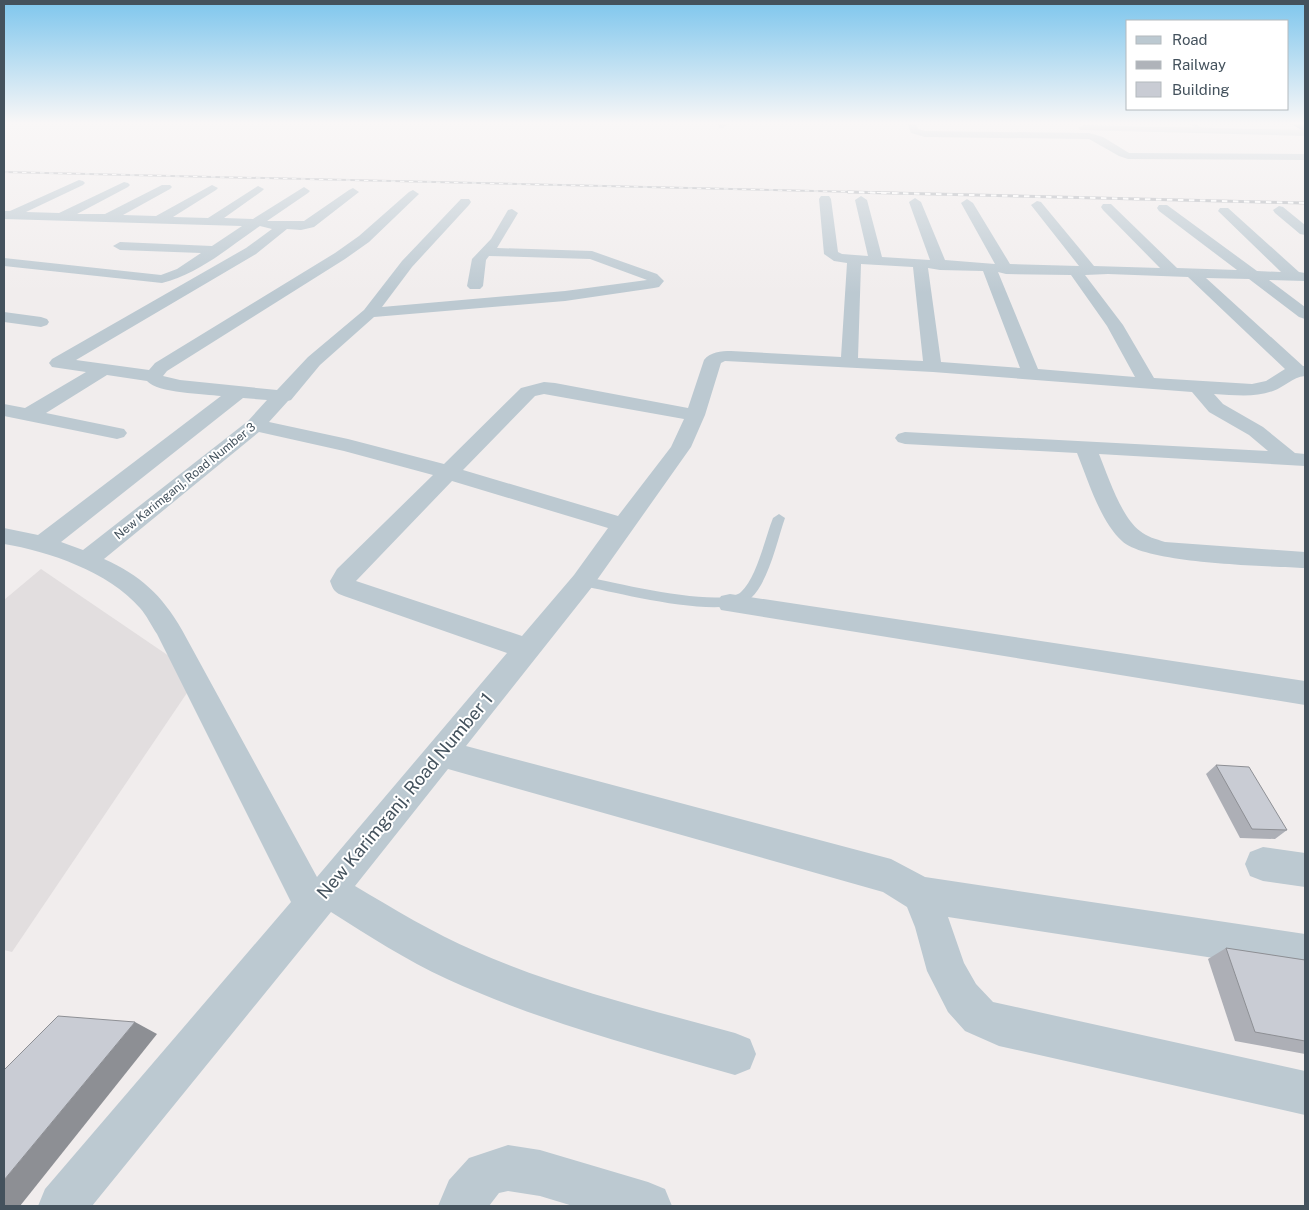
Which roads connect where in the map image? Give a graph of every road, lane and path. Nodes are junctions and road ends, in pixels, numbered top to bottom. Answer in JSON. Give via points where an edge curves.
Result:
{"nodes":[{"id":1,"x":79,"y":183,"type":"dead end"},
{"id":2,"x":53,"y":184,"type":"dead end"},
{"id":3,"x":124,"y":185,"type":"dead end"},
{"id":4,"x":166,"y":187,"type":"dead end"},
{"id":5,"x":212,"y":188,"type":"dead end"},
{"id":6,"x":258,"y":189,"type":"dead end"},
{"id":7,"x":304,"y":192,"type":"dead end"},
{"id":8,"x":353,"y":192,"type":"dead end"},
{"id":9,"x":413,"y":194,"type":"dead end"},
{"id":10,"x":825,"y":199,"type":"dead end"},
{"id":11,"x":862,"y":200,"type":"dead end"},
{"id":12,"x":465,"y":202,"type":"dead end"},
{"id":13,"x":915,"y":202,"type":"dead end"},
{"id":14,"x":967,"y":203,"type":"dead end"},
{"id":15,"x":1037,"y":205,"type":"dead end"},
{"id":16,"x":1106,"y":207,"type":"dead end"},
{"id":17,"x":1163,"y":208,"type":"dead end"},
{"id":18,"x":1279,"y":210,"type":"dead end"},
{"id":19,"x":1224,"y":211,"type":"dead end"},
{"id":20,"x":5,"y":213,"type":"edge"},
{"id":21,"x":512,"y":213,"type":"dead end"},
{"id":22,"x":60,"y":217,"type":"junction"},
{"id":23,"x":107,"y":219,"type":"junction"},
{"id":24,"x":157,"y":221,"type":"junction"},
{"id":25,"x":206,"y":222,"type":"junction"},
{"id":26,"x":255,"y":224,"type":"junction"},
{"id":27,"x":286,"y":225,"type":"junction"},
{"id":28,"x":1305,"y":231,"type":"edge"},
{"id":29,"x":120,"y":246,"type":"dead end"},
{"id":30,"x":162,"y":248,"type":"junction"},
{"id":31,"x":215,"y":250,"type":"junction"},
{"id":32,"x":251,"y":251,"type":"junction"},
{"id":33,"x":486,"y":252,"type":"junction"},
{"id":34,"x":854,"y":259,"type":"junction"},
{"id":35,"x":876,"y":261,"type":"junction"},
{"id":36,"x":4,"y":262,"type":"edge"},
{"id":37,"x":920,"y":264,"type":"junction"},
{"id":38,"x":31,"y":266,"type":"junction"},
{"id":39,"x":940,"y":266,"type":"junction"},
{"id":40,"x":989,"y":269,"type":"junction"},
{"id":41,"x":1006,"y":270,"type":"junction"},
{"id":42,"x":1082,"y":271,"type":"junction"},
{"id":43,"x":1174,"y":273,"type":"junction"},
{"id":44,"x":1193,"y":274,"type":"junction"},
{"id":45,"x":11,"y":276,"type":"dead end"},
{"id":46,"x":1256,"y":276,"type":"junction"},
{"id":47,"x":1300,"y":277,"type":"edge"},
{"id":48,"x":491,"y":285,"type":"dead end"},
{"id":49,"x":475,"y":286,"type":"junction"},
{"id":50,"x":455,"y":288,"type":"dead end"},
{"id":51,"x":406,"y":292,"type":"dead end"},
{"id":52,"x":386,"y":294,"type":"junction"},
{"id":53,"x":1302,"y":310,"type":"edge"},
{"id":54,"x":370,"y":314,"type":"junction"},
{"id":55,"x":4,"y":317,"type":"edge"},
{"id":56,"x":41,"y":322,"type":"dead end"},
{"id":57,"x":849,"y":362,"type":"junction"},
{"id":58,"x":933,"y":368,"type":"junction"},
{"id":59,"x":104,"y":369,"type":"junction"},
{"id":60,"x":1302,"y":371,"type":"edge"},
{"id":61,"x":1032,"y":374,"type":"junction"},
{"id":62,"x":153,"y":376,"type":"junction"},
{"id":63,"x":1148,"y":384,"type":"junction"},
{"id":64,"x":1198,"y":387,"type":"junction"},
{"id":65,"x":238,"y":392,"type":"junction"},
{"id":66,"x":284,"y":396,"type":"junction"},
{"id":67,"x":4,"y":410,"type":"edge"},
{"id":68,"x":28,"y":415,"type":"junction"},
{"id":69,"x":695,"y":415,"type":"junction"},
{"id":70,"x":255,"y":425,"type":"junction"},
{"id":71,"x":117,"y":433,"type":"dead end"},
{"id":72,"x":905,"y":438,"type":"dead end"},
{"id":73,"x":1085,"y":447,"type":"junction"},
{"id":74,"x":1297,"y":460,"type":"edge"},
{"id":75,"x":449,"y":473,"type":"junction"},
{"id":76,"x":778,"y":518,"type":"dead end"},
{"id":77,"x":623,"y":525,"type":"junction"},
{"id":78,"x":4,"y":536,"type":"edge"},
{"id":79,"x":42,"y":545,"type":"junction"},
{"id":80,"x":86,"y":560,"type":"junction"},
{"id":81,"x":1305,"y":560,"type":"edge"},
{"id":82,"x":583,"y":581,"type":"junction"},
{"id":83,"x":730,"y":603,"type":"junction"},
{"id":84,"x":528,"y":649,"type":"junction"},
{"id":85,"x":1305,"y":693,"type":"edge"},
{"id":86,"x":443,"y":754,"type":"junction"},
{"id":87,"x":1263,"y":864,"type":"dead end"},
{"id":88,"x":1305,"y":870,"type":"edge"},
{"id":89,"x":920,"y":894,"type":"junction"},
{"id":90,"x":321,"y":898,"type":"junction"},
{"id":91,"x":1305,"y":953,"type":"edge"},
{"id":92,"x":735,"y":1054,"type":"dead end"},
{"id":93,"x":1305,"y":1093,"type":"edge"},
{"id":94,"x":62,"y":1206,"type":"edge"},
{"id":95,"x":462,"y":1206,"type":"edge"},
{"id":96,"x":648,"y":1206,"type":"edge"}],
"edges":[{"from":1,"to":20,"type":"street"},
{"from":2,"to":20,"type":"street"},
{"from":3,"to":22,"type":"street"},
{"from":4,"to":23,"type":"street"},
{"from":5,"to":24,"type":"street"},
{"from":6,"to":25,"type":"street"},
{"from":7,"to":26,"type":"street"},
{"from":8,"to":27,"type":"street","via":[[309,224]]},
{"from":9,"to":62,"type":"street","via":[[364,239],[340,256],[162,367]]},
{"from":10,"to":34,"type":"street","via":[[831,254]]},
{"from":11,"to":35,"type":"street"},
{"from":12,"to":52,"type":"street","name":"New Karimganj, Road Number 3","via":[[407,264]]},
{"from":13,"to":39,"type":"street"},
{"from":14,"to":41,"type":"street"},
{"from":15,"to":42,"type":"street"},
{"from":16,"to":43,"type":"street"},
{"from":17,"to":46,"type":"street"},
{"from":18,"to":28,"type":"street"},
{"from":19,"to":47,"type":"street"},
{"from":20,"to":22,"type":"street"},
{"from":21,"to":33,"type":"street"},
{"from":22,"to":23,"type":"street"},
{"from":23,"to":24,"type":"street"},
{"from":24,"to":25,"type":"street"},
{"from":25,"to":26,"type":"street"},
{"from":25,"to":30,"type":"street"},
{"from":26,"to":27,"type":"street"},
{"from":26,"to":31,"type":"street"},
{"from":27,"to":32,"type":"street"},
{"from":29,"to":30,"type":"street"},
{"from":30,"to":31,"type":"street"},
{"from":31,"to":32,"type":"street"},
{"from":31,"to":38,"type":"street","via":[[182,272],[162,279]]},
{"from":32,"to":59,"type":"street","via":[[58,363]]},
{"from":33,"to":49,"type":"street","via":[[479,259]]},
{"from":33,"to":54,"type":"street","via":[[592,255],[657,281],[590,293],[527,292]]},
{"from":34,"to":35,"type":"street"},
{"from":34,"to":57,"type":"street"},
{"from":35,"to":37,"type":"street"},
{"from":36,"to":38,"type":"street"},
{"from":37,"to":39,"type":"street"},
{"from":37,"to":58,"type":"street"},
{"from":38,"to":45,"type":"street"},
{"from":39,"to":40,"type":"street"},
{"from":40,"to":41,"type":"street"},
{"from":40,"to":61,"type":"street"},
{"from":41,"to":42,"type":"street"},
{"from":42,"to":43,"type":"street"},
{"from":42,"to":63,"type":"street"},
{"from":43,"to":44,"type":"street"},
{"from":44,"to":46,"type":"street"},
{"from":44,"to":60,"type":"street"},
{"from":46,"to":47,"type":"street"},
{"from":46,"to":53,"type":"street"},
{"from":48,"to":49,"type":"street"},
{"from":49,"to":50,"type":"street"},
{"from":51,"to":52,"type":"street"},
{"from":52,"to":54,"type":"street","name":"New Karimganj, Road Number 3"},
{"from":54,"to":66,"type":"street","name":"New Karimganj, Road Number 3","via":[[314,362]]},
{"from":55,"to":56,"type":"street"},
{"from":57,"to":58,"type":"street"},
{"from":57,"to":69,"type":"street","name":"New Karimganj, Road Number 1","via":[[716,358]]},
{"from":58,"to":61,"type":"street"},
{"from":59,"to":62,"type":"street"},
{"from":59,"to":68,"type":"street"},
{"from":60,"to":64,"type":"street","via":[[1288,373],[1267,387]]},
{"from":61,"to":63,"type":"street"},
{"from":62,"to":65,"type":"street","via":[[157,381],[180,386]]},
{"from":63,"to":64,"type":"street"},
{"from":64,"to":74,"type":"street","via":[[1216,408]]},
{"from":65,"to":66,"type":"street"},
{"from":65,"to":79,"type":"street"},
{"from":66,"to":70,"type":"street","name":"New Karimganj, Road Number 3"},
{"from":67,"to":68,"type":"street"},
{"from":68,"to":71,"type":"street"},
{"from":69,"to":75,"type":"street","via":[[555,389],[535,390],[528,392]]},
{"from":69,"to":77,"type":"street","name":"New Karimganj, Road Number 1","via":[[676,455]]},
{"from":70,"to":75,"type":"street","via":[[303,434]]},
{"from":70,"to":80,"type":"street","name":"New Karimganj, Road Number 3"},
{"from":72,"to":73,"type":"street"},
{"from":73,"to":74,"type":"street"},
{"from":73,"to":81,"type":"street","via":[[1118,520],[1128,534],[1143,544],[1165,550]]},
{"from":75,"to":77,"type":"street"},
{"from":75,"to":84,"type":"street","via":[[346,575],[345,587]]},
{"from":76,"to":83,"type":"lane","via":[[754,586],[744,597]]},
{"from":77,"to":82,"type":"street","name":"New Karimganj, Road Number 1"},
{"from":78,"to":79,"type":"street"},
{"from":79,"to":80,"type":"street"},
{"from":80,"to":90,"type":"street","via":[[147,599],[168,630]]},
{"from":82,"to":83,"type":"lane","via":[[705,603]]},
{"from":82,"to":84,"type":"street","name":"New Karimganj, Road Number 1"},
{"from":83,"to":85,"type":"street"},
{"from":84,"to":86,"type":"street","name":"New Karimganj, Road Number 1"},
{"from":86,"to":89,"type":"street","via":[[891,877]]},
{"from":86,"to":90,"type":"street","name":"New Karimganj, Road Number 1"},
{"from":87,"to":88,"type":"street"},
{"from":89,"to":91,"type":"street"},
{"from":89,"to":93,"type":"street","via":[[947,971],[962,998],[979,1017],[1029,1033]]},
{"from":90,"to":92,"type":"street","via":[[386,926],[461,966],[556,1003]]},
{"from":90,"to":94,"type":"street","name":"New Karimganj, Road Number 1"},
{"from":95,"to":96,"type":"street","via":[[485,1174],[508,1168],[540,1172]]}]}
